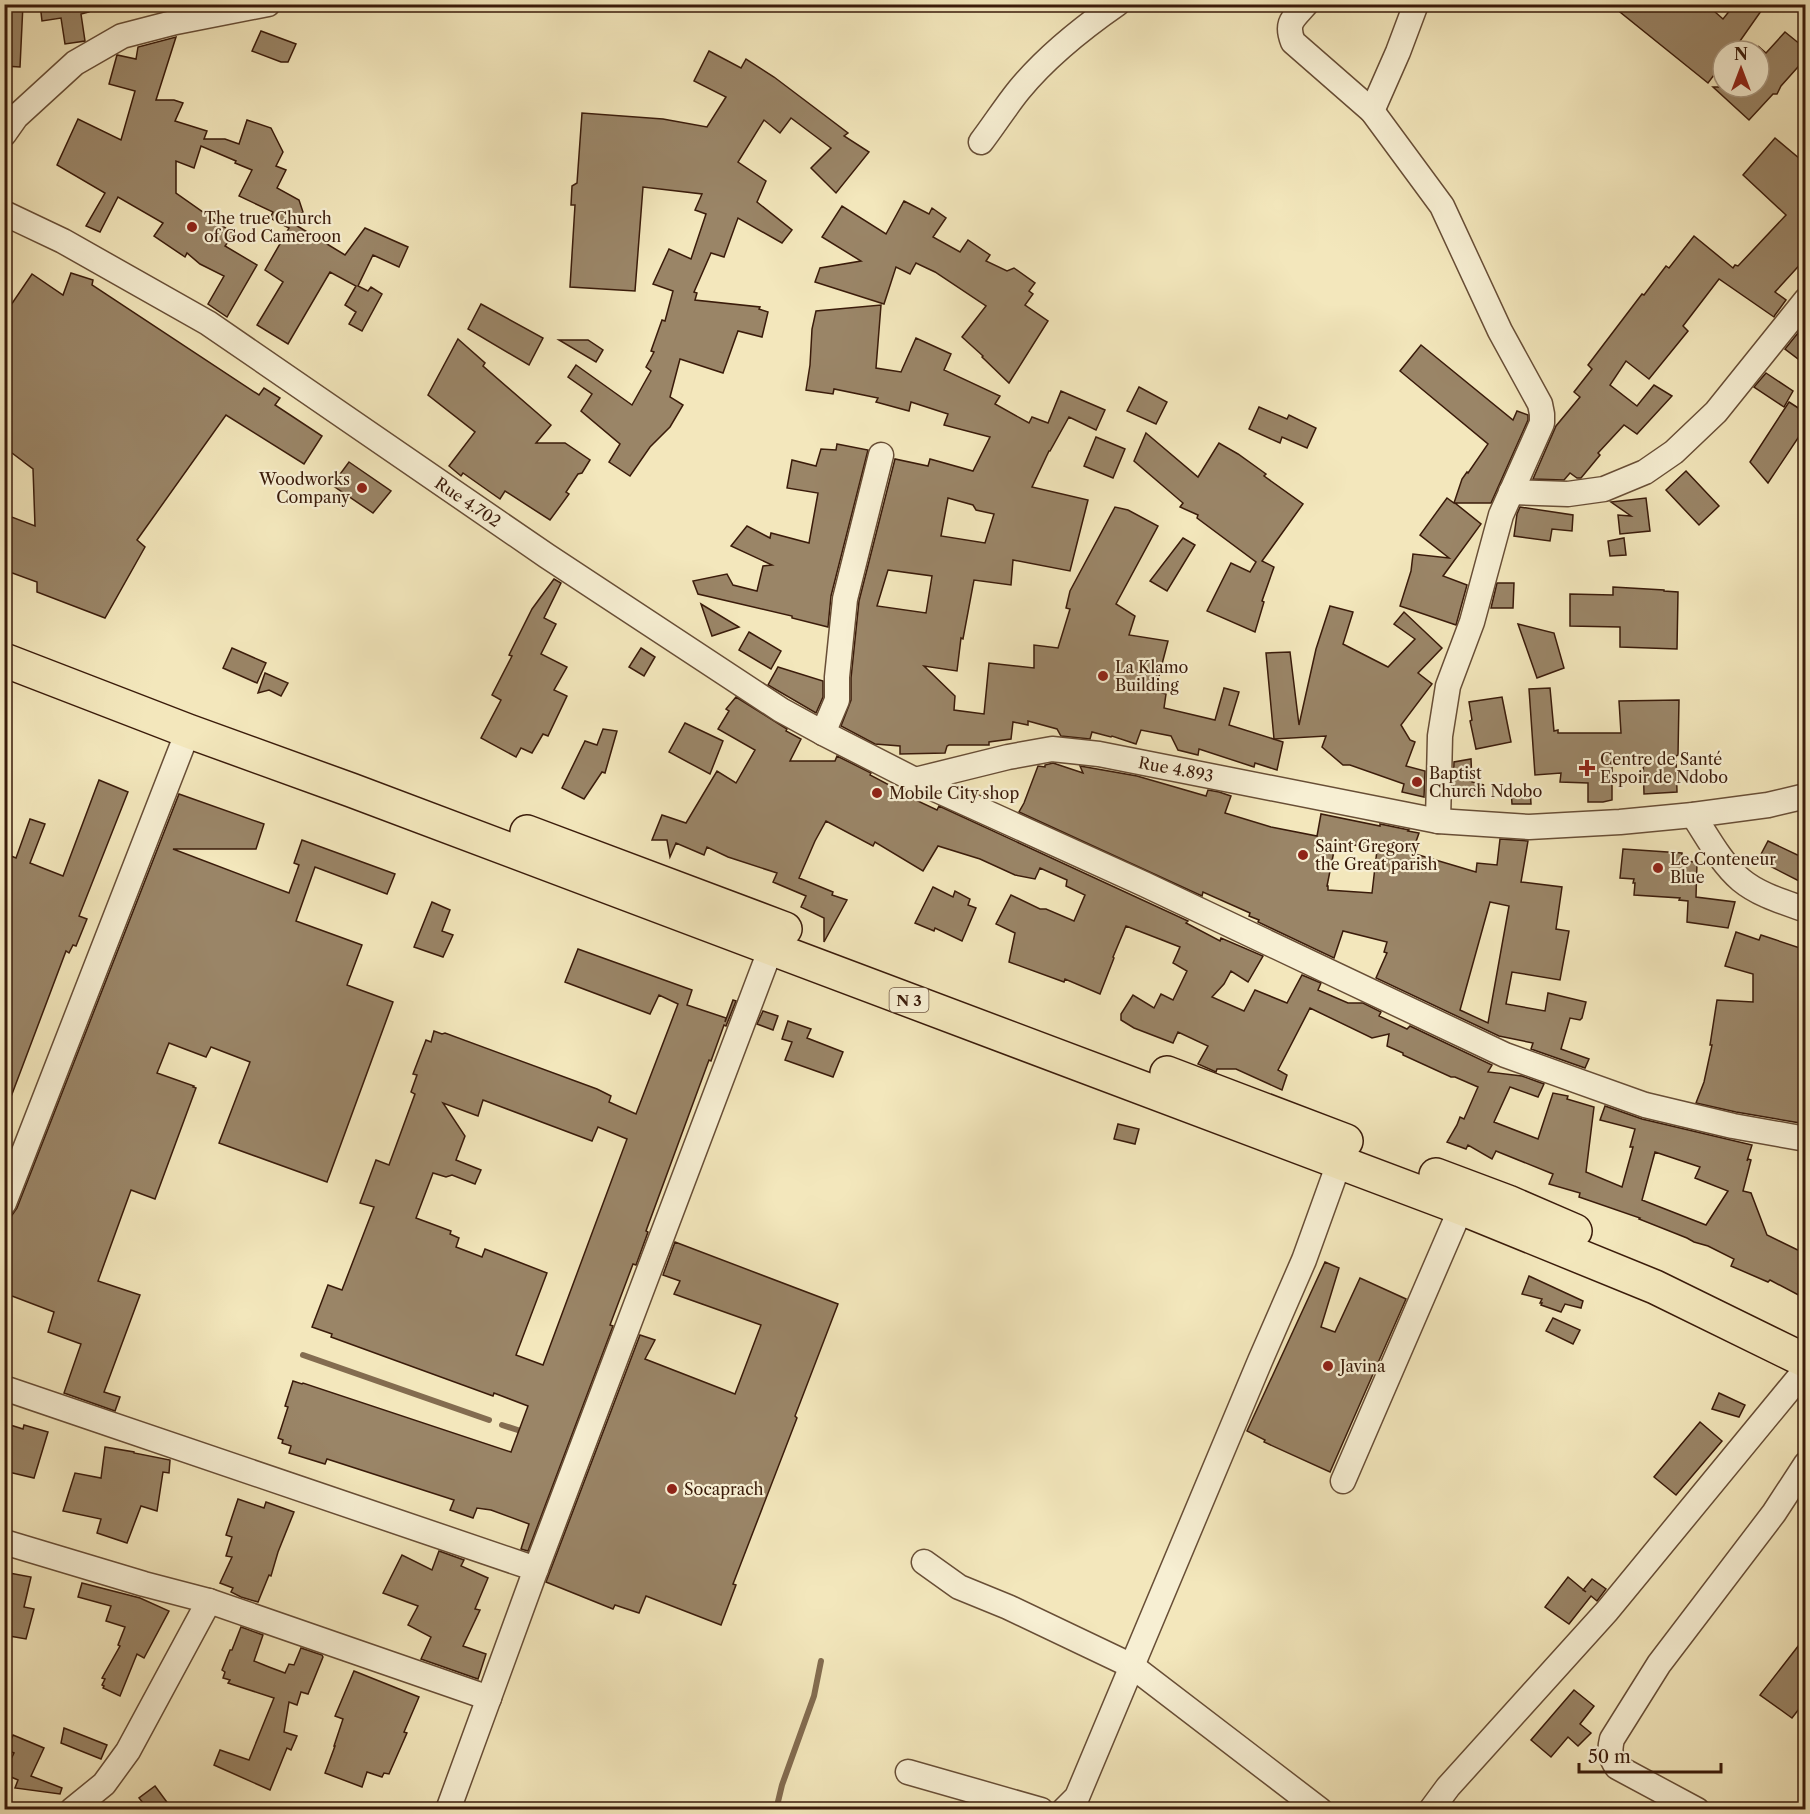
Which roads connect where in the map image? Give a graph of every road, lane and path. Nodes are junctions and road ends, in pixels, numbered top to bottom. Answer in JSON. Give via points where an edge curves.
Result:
{"nodes":[{"id":1,"x":268,"y":4,"type":"edge"},
{"id":2,"x":1117,"y":4,"type":"edge"},
{"id":3,"x":1306,"y":4,"type":"edge"},
{"id":4,"x":1416,"y":4,"type":"edge"},
{"id":5,"x":1372,"y":111,"type":"junction"},
{"id":6,"x":4,"y":134,"type":"edge"},
{"id":7,"x":981,"y":142,"type":"dead end"},
{"id":8,"x":10,"y":222,"type":"edge"},
{"id":9,"x":1806,"y":300,"type":"edge"},
{"id":10,"x":881,"y":455,"type":"dead end"},
{"id":11,"x":1511,"y":492,"type":"junction"},
{"id":12,"x":4,"y":641,"type":"edge"},
{"id":13,"x":4,"y":660,"type":"edge"},
{"id":14,"x":188,"y":731,"type":"junction"},
{"id":15,"x":823,"y":733,"type":"junction"},
{"id":16,"x":354,"y":780,"type":"junction"},
{"id":17,"x":915,"y":780,"type":"junction"},
{"id":18,"x":1806,"y":796,"type":"edge"},
{"id":19,"x":1693,"y":815,"type":"junction"},
{"id":20,"x":1438,"y":821,"type":"junction"},
{"id":21,"x":1806,"y":910,"type":"edge"},
{"id":22,"x":771,"y":948,"type":"junction"},
{"id":23,"x":1096,"y":1058,"type":"junction"},
{"id":24,"x":1806,"y":1140,"type":"edge"},
{"id":25,"x":1339,"y":1163,"type":"junction"},
{"id":26,"x":4,"y":1203,"type":"edge"},
{"id":27,"x":1461,"y":1208,"type":"junction"},
{"id":28,"x":1660,"y":1278,"type":"junction"},
{"id":29,"x":1806,"y":1337,"type":"edge"},
{"id":30,"x":1806,"y":1361,"type":"edge"},
{"id":31,"x":1806,"y":1369,"type":"edge"},
{"id":32,"x":4,"y":1388,"type":"edge"},
{"id":33,"x":1806,"y":1464,"type":"edge"},
{"id":34,"x":1343,"y":1481,"type":"dead end"},
{"id":35,"x":4,"y":1542,"type":"edge"},
{"id":36,"x":924,"y":1562,"type":"dead end"},
{"id":37,"x":536,"y":1569,"type":"junction"},
{"id":38,"x":209,"y":1601,"type":"junction"},
{"id":39,"x":1132,"y":1666,"type":"junction"},
{"id":40,"x":489,"y":1698,"type":"junction"},
{"id":41,"x":908,"y":1772,"type":"dead end"},
{"id":42,"x":72,"y":1809,"type":"edge"},
{"id":43,"x":448,"y":1809,"type":"edge"},
{"id":44,"x":1041,"y":1809,"type":"edge"},
{"id":45,"x":1064,"y":1809,"type":"edge"},
{"id":46,"x":1320,"y":1809,"type":"edge"},
{"id":47,"x":1431,"y":1809,"type":"edge"},
{"id":48,"x":1697,"y":1809,"type":"edge"}],
"edges":[{"from":1,"to":6,"type":"street","via":[[122,36],[75,63],[16,117]]},
{"from":2,"to":7,"type":"street","via":[[1051,56],[1019,90]]},
{"from":3,"to":5,"type":"street","via":[[1290,23],[1293,42]]},
{"from":4,"to":5,"type":"street"},
{"from":5,"to":11,"type":"street","via":[[1442,206],[1500,331],[1540,404],[1542,423]]},
{"from":8,"to":15,"type":"street","name":"Rue 4.702","via":[[63,240],[208,323],[547,556],[781,710]]},
{"from":9,"to":11,"type":"street","via":[[1716,412],[1674,452],[1645,472],[1604,489],[1568,494]]},
{"from":10,"to":15,"type":"street","via":[[845,599],[837,700]]},
{"from":11,"to":20,"type":"street","via":[[1472,622],[1448,686],[1440,736]]},
{"from":12,"to":16,"type":"highway","number":"N 3"},
{"from":13,"to":14,"type":"highway","number":"N 3"},
{"from":14,"to":16,"type":"highway","number":"N 3"},
{"from":14,"to":26,"type":"street"},
{"from":15,"to":17,"type":"street","name":"Rue 4.702"},
{"from":16,"to":22,"type":"highway","number":"N 3"},
{"from":16,"to":23,"type":"highway","number":"N 3","via":[[599,858]]},
{"from":17,"to":20,"type":"street","name":"Rue 4.893","via":[[1052,749],[1099,754]]},
{"from":17,"to":24,"type":"street","name":"Rue 4.702","via":[[1505,1055],[1645,1105]]},
{"from":18,"to":19,"type":"street","name":"Rue 4.893"},
{"from":19,"to":20,"type":"street","name":"Rue 4.893","via":[[1529,827]]},
{"from":19,"to":21,"type":"street","via":[[1740,879]]},
{"from":22,"to":23,"type":"highway","number":"N 3"},
{"from":22,"to":37,"type":"street"},
{"from":23,"to":25,"type":"highway","number":"N 3"},
{"from":23,"to":28,"type":"highway","number":"N 3","via":[[1508,1202]]},
{"from":25,"to":27,"type":"highway","number":"N 3"},
{"from":25,"to":39,"type":"street","via":[[1304,1260]]},
{"from":27,"to":28,"type":"highway","number":"N 3"},
{"from":27,"to":34,"type":"street"},
{"from":28,"to":29,"type":"highway","number":"N 3"},
{"from":28,"to":30,"type":"highway","number":"N 3"},
{"from":31,"to":47,"type":"street","via":[[1607,1611]]},
{"from":32,"to":37,"type":"street"},
{"from":33,"to":48,"type":"street","via":[[1774,1513],[1659,1664],[1609,1748],[1617,1767]]},
{"from":35,"to":38,"type":"street"},
{"from":36,"to":39,"type":"street","via":[[959,1587]]},
{"from":37,"to":40,"type":"street"},
{"from":38,"to":40,"type":"street"},
{"from":38,"to":42,"type":"street","via":[[128,1751],[104,1784]]},
{"from":39,"to":45,"type":"street","via":[[1077,1797]]},
{"from":39,"to":46,"type":"street"},
{"from":40,"to":43,"type":"street"},
{"from":41,"to":44,"type":"street"}]}
